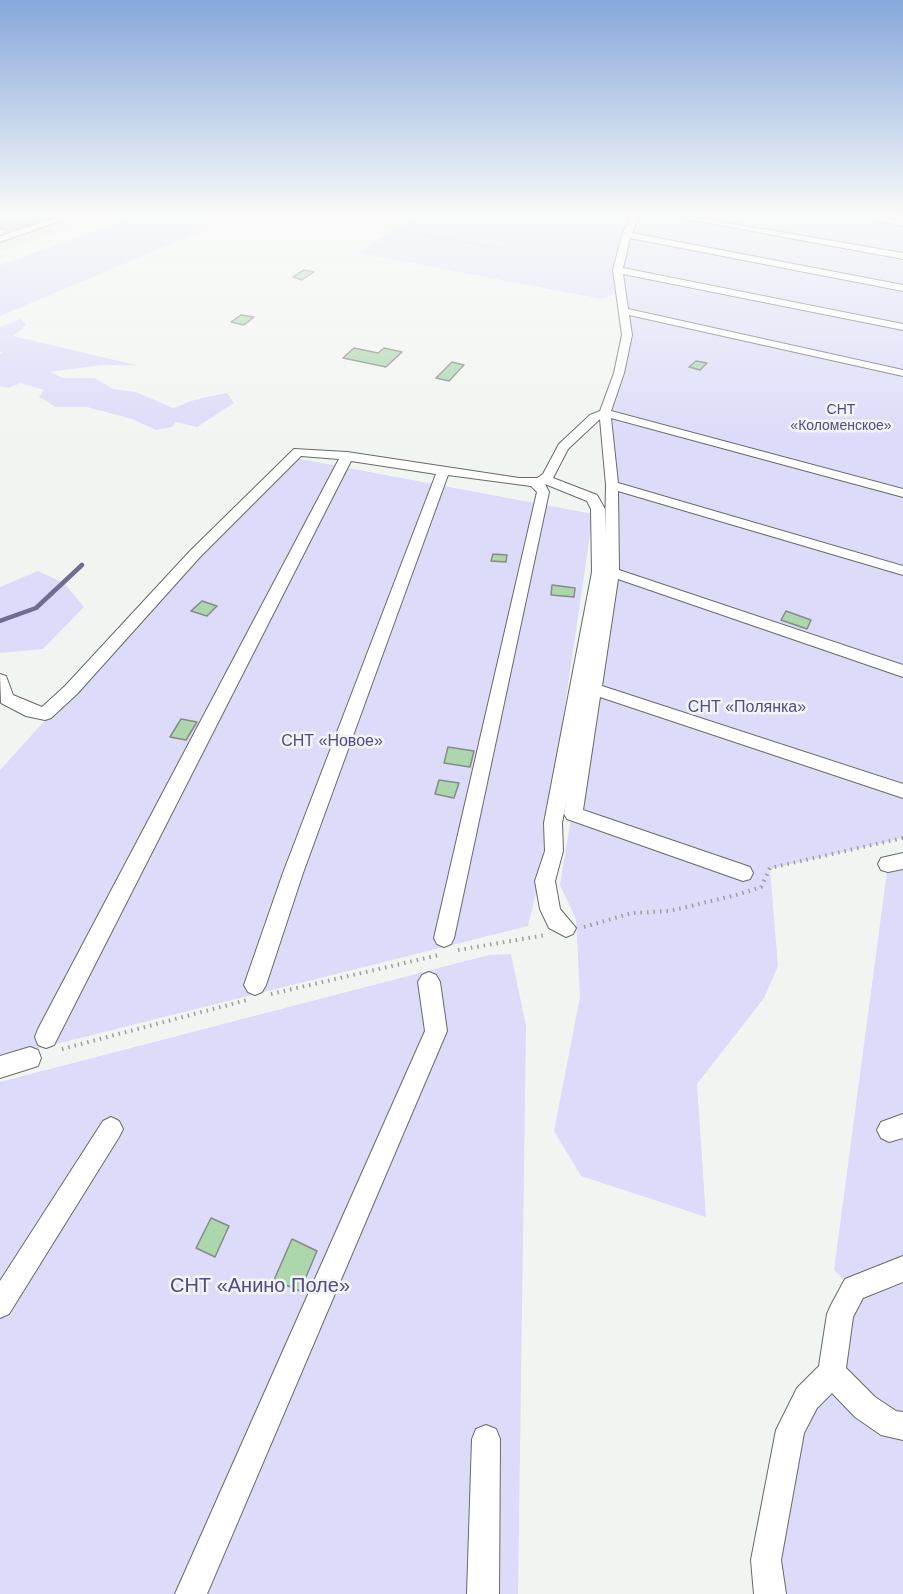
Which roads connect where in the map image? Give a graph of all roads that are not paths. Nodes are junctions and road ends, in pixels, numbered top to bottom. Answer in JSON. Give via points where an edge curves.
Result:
{"nodes":[{"id":1,"x":622,"y":291,"type":"edge"},
{"id":2,"x":725,"y":291,"type":"edge"},
{"id":3,"x":626,"y":311,"type":"junction"},
{"id":4,"x":903,"y":327,"type":"edge"},
{"id":5,"x":903,"y":373,"type":"edge"},
{"id":6,"x":605,"y":413,"type":"junction"},
{"id":7,"x":347,"y":456,"type":"junction"},
{"id":8,"x":444,"y":470,"type":"junction"},
{"id":9,"x":539,"y":481,"type":"junction"},
{"id":10,"x":612,"y":485,"type":"junction"},
{"id":11,"x":903,"y":493,"type":"edge"},
{"id":12,"x":903,"y":571,"type":"edge"},
{"id":13,"x":612,"y":572,"type":"junction"},
{"id":14,"x":903,"y":671,"type":"edge"},
{"id":15,"x":0,"y":680,"type":"edge"},
{"id":16,"x":593,"y":689,"type":"junction"},
{"id":17,"x":903,"y":791,"type":"edge"},
{"id":18,"x":743,"y":873,"type":"dead end"},
{"id":19,"x":566,"y":928,"type":"road end"},
{"id":20,"x":444,"y":938,"type":"dead end"},
{"id":21,"x":429,"y":982,"type":"dead end"},
{"id":22,"x":251,"y":993,"type":"road end"},
{"id":23,"x":46,"y":1037,"type":"dead end"},
{"id":24,"x":30,"y":1058,"type":"road end"},
{"id":25,"x":0,"y":1067,"type":"edge"},
{"id":26,"x":111,"y":1129,"type":"dead end"},
{"id":27,"x":903,"y":1269,"type":"edge"},
{"id":28,"x":0,"y":1305,"type":"edge"},
{"id":29,"x":832,"y":1373,"type":"junction"},
{"id":30,"x":903,"y":1426,"type":"edge"},
{"id":31,"x":486,"y":1439,"type":"dead end"},
{"id":32,"x":190,"y":1594,"type":"edge"},
{"id":33,"x":483,"y":1594,"type":"edge"},
{"id":34,"x":770,"y":1594,"type":"edge"}],
"edges":[{"from":1,"to":3,"type":"street"},
{"from":2,"to":4,"type":"street"},
{"from":3,"to":5,"type":"street"},
{"from":3,"to":6,"type":"street","via":[[627,335]]},
{"from":6,"to":9,"type":"street","via":[[594,417],[563,447]]},
{"from":6,"to":10,"type":"street"},
{"from":6,"to":11,"type":"street"},
{"from":7,"to":8,"type":"street"},
{"from":7,"to":15,"type":"street","via":[[307,451],[292,456],[45,714],[7,699]]},
{"from":7,"to":23,"type":"street"},
{"from":8,"to":9,"type":"street"},
{"from":8,"to":22,"type":"street"},
{"from":9,"to":19,"type":"street","via":[[585,494],[598,509],[599,572],[553,823],[554,852],[545,881],[549,909],[556,922]]},
{"from":9,"to":20,"type":"street","via":[[543,492]]},
{"from":10,"to":12,"type":"street"},
{"from":10,"to":13,"type":"street"},
{"from":13,"to":14,"type":"street"},
{"from":13,"to":16,"type":"street"},
{"from":16,"to":17,"type":"street"},
{"from":16,"to":18,"type":"street","via":[[573,814]]},
{"from":21,"to":32,"type":"street","via":[[436,1031]]},
{"from":24,"to":25,"type":"street"},
{"from":26,"to":28,"type":"street"},
{"from":27,"to":29,"type":"street","via":[[854,1288],[840,1314]]},
{"from":29,"to":30,"type":"street","via":[[865,1407],[891,1425]]},
{"from":29,"to":34,"type":"street","via":[[807,1398],[790,1430],[766,1560]]},
{"from":31,"to":33,"type":"street"}]}
